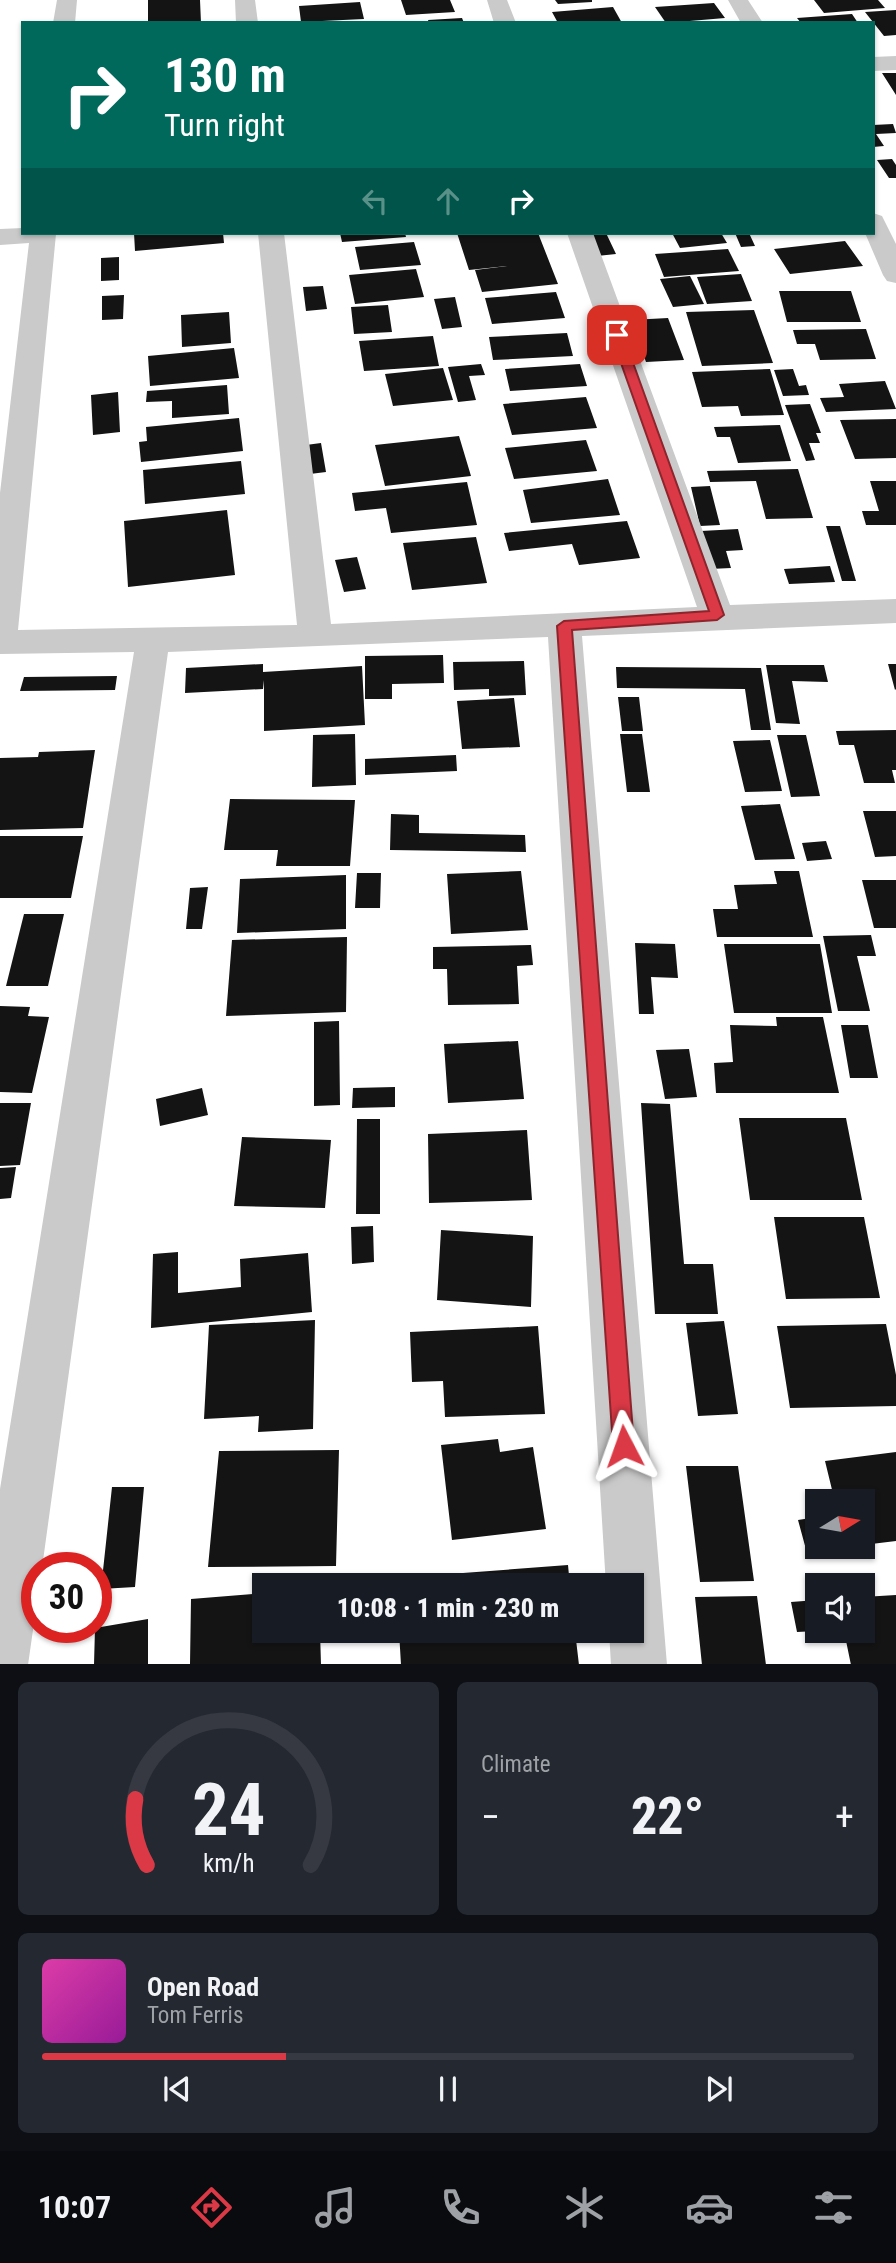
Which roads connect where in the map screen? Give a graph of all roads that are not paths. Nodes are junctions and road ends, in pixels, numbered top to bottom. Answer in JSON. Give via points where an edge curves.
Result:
{"nodes":[{"id":1,"x":67,"y":0,"type":"edge"},
{"id":2,"x":245,"y":0,"type":"edge"},
{"id":3,"x":497,"y":0,"type":"edge"},
{"id":4,"x":738,"y":0,"type":"edge"},
{"id":5,"x":64,"y":21,"type":"edge"},
{"id":6,"x":247,"y":21,"type":"edge"},
{"id":7,"x":504,"y":21,"type":"edge"},
{"id":8,"x":751,"y":21,"type":"edge"},
{"id":9,"x":896,"y":62,"type":"edge"},
{"id":10,"x":875,"y":64,"type":"edge"},
{"id":11,"x":875,"y":226,"type":"edge"},
{"id":12,"x":22,"y":235,"type":"edge"},
{"id":13,"x":43,"y":235,"type":"edge"},
{"id":14,"x":271,"y":235,"type":"edge"},
{"id":15,"x":581,"y":235,"type":"edge"},
{"id":16,"x":0,"y":237,"type":"edge"},
{"id":17,"x":896,"y":275,"type":"edge"},
{"id":18,"x":896,"y":611,"type":"edge"},
{"id":19,"x":717,"y":615,"type":"junction"},
{"id":20,"x":564,"y":626,"type":"junction"},
{"id":21,"x":315,"y":636,"type":"junction"},
{"id":22,"x":153,"y":639,"type":"junction"},
{"id":23,"x":0,"y":642,"type":"edge"},
{"id":24,"x":0,"y":1664,"type":"edge"},
{"id":25,"x":639,"y":1664,"type":"edge"}],
"edges":[{"from":1,"to":5,"type":"street"},
{"from":2,"to":6,"type":"street"},
{"from":3,"to":7,"type":"street"},
{"from":4,"to":8,"type":"street"},
{"from":9,"to":10,"type":"street"},
{"from":11,"to":17,"type":"street"},
{"from":12,"to":16,"type":"street"},
{"from":13,"to":23,"type":"street"},
{"from":14,"to":21,"type":"street"},
{"from":15,"to":19,"type":"street"},
{"from":18,"to":19,"type":"street"},
{"from":19,"to":20,"type":"street"},
{"from":20,"to":21,"type":"street"},
{"from":20,"to":25,"type":"street"},
{"from":21,"to":22,"type":"street"},
{"from":22,"to":23,"type":"street"},
{"from":22,"to":24,"type":"street"}]}
